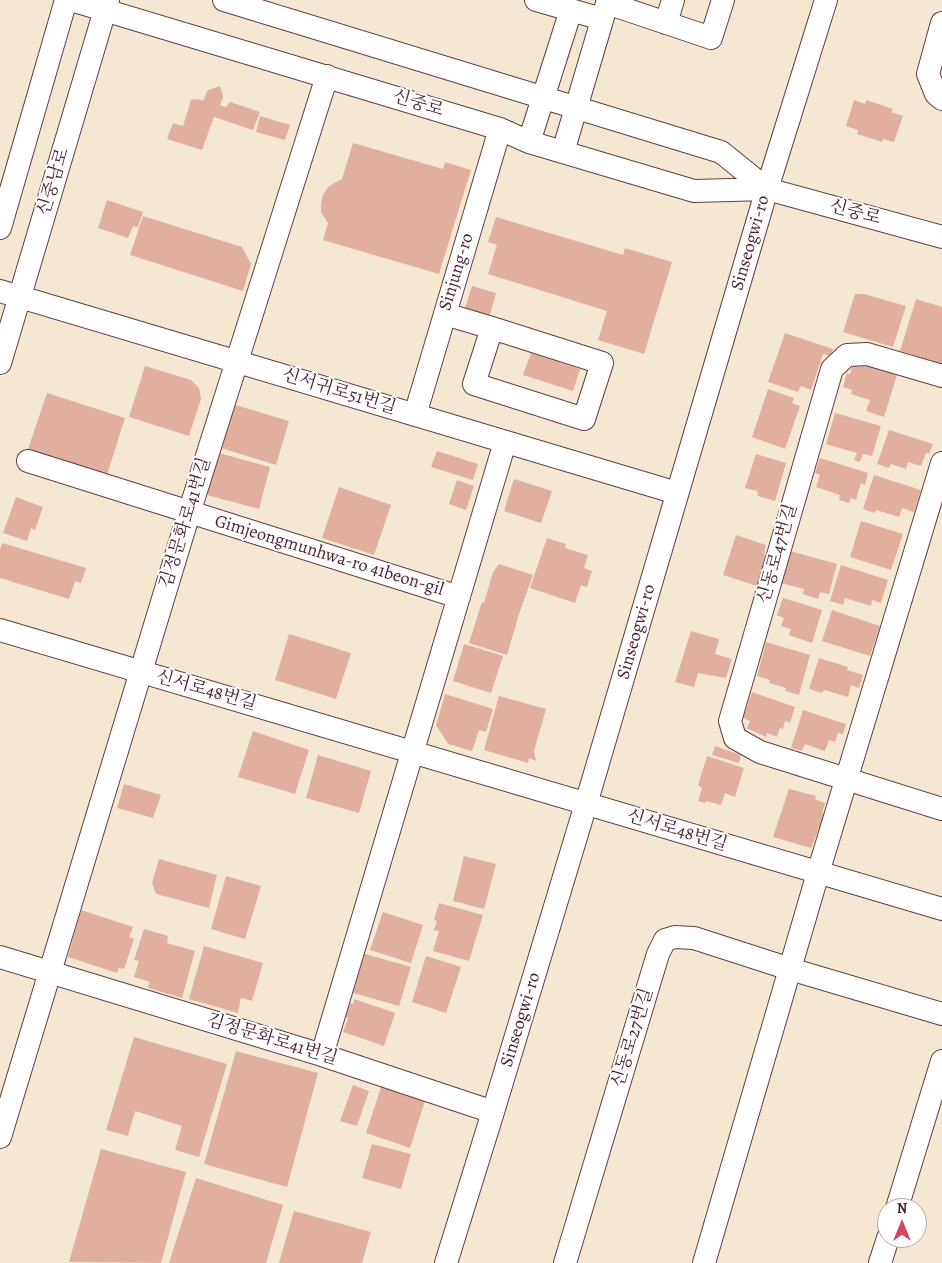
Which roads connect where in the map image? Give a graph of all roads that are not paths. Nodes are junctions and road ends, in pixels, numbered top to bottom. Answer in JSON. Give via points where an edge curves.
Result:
{"nodes":[{"id":1,"x":66,"y":0,"type":"edge"},
{"id":2,"x":70,"y":0,"type":"edge"},
{"id":3,"x":224,"y":0,"type":"edge"},
{"id":4,"x":536,"y":0,"type":"edge"},
{"id":5,"x":673,"y":0,"type":"edge"},
{"id":6,"x":723,"y":0,"type":"edge"},
{"id":7,"x":826,"y":0,"type":"edge"},
{"id":8,"x":107,"y":5,"type":"edge"},
{"id":9,"x":606,"y":7,"type":"edge"},
{"id":10,"x":571,"y":10,"type":"junction"},
{"id":11,"x":666,"y":23,"type":"junction"},
{"id":12,"x":942,"y":23,"type":"edge"},
{"id":13,"x":326,"y":76,"type":"junction"},
{"id":14,"x":543,"y":97,"type":"junction"},
{"id":15,"x":942,"y":98,"type":"edge"},
{"id":16,"x":577,"y":108,"type":"junction"},
{"id":17,"x":500,"y":129,"type":"junction"},
{"id":18,"x":529,"y":142,"type":"junction"},
{"id":19,"x":563,"y":152,"type":"junction"},
{"id":20,"x":767,"y":189,"type":"junction"},
{"id":21,"x":0,"y":228,"type":"edge"},
{"id":22,"x":942,"y":237,"type":"edge"},
{"id":23,"x":10,"y":294,"type":"edge"},
{"id":24,"x":445,"y":314,"type":"junction"},
{"id":25,"x":492,"y":328,"type":"junction"},
{"id":26,"x":236,"y":362,"type":"junction"},
{"id":27,"x":0,"y":363,"type":"edge"},
{"id":28,"x":942,"y":376,"type":"edge"},
{"id":29,"x":415,"y":415,"type":"junction"},
{"id":30,"x":504,"y":442,"type":"junction"},
{"id":31,"x":28,"y":461,"type":"dead end"},
{"id":32,"x":942,"y":463,"type":"edge"},
{"id":33,"x":677,"y":494,"type":"junction"},
{"id":34,"x":189,"y":513,"type":"junction"},
{"id":35,"x":459,"y":596,"type":"junction"},
{"id":36,"x":0,"y":630,"type":"edge"},
{"id":37,"x":140,"y":672,"type":"junction"},
{"id":38,"x":413,"y":752,"type":"junction"},
{"id":39,"x":846,"y":780,"type":"junction"},
{"id":40,"x":586,"y":804,"type":"junction"},
{"id":41,"x":942,"y":809,"type":"edge"},
{"id":42,"x":818,"y":872,"type":"junction"},
{"id":43,"x":942,"y":909,"type":"edge"},
{"id":44,"x":0,"y":957,"type":"edge"},
{"id":45,"x":790,"y":969,"type":"junction"},
{"id":46,"x":50,"y":972,"type":"junction"},
{"id":47,"x":942,"y":1014,"type":"edge"},
{"id":48,"x":322,"y":1055,"type":"junction"},
{"id":49,"x":942,"y":1061,"type":"edge"},
{"id":50,"x":493,"y":1112,"type":"junction"},
{"id":51,"x":0,"y":1137,"type":"edge"},
{"id":52,"x":900,"y":1198,"type":"edge"},
{"id":53,"x":885,"y":1248,"type":"edge"},
{"id":54,"x":446,"y":1263,"type":"edge"},
{"id":55,"x":566,"y":1263,"type":"edge"},
{"id":56,"x":704,"y":1263,"type":"edge"},
{"id":57,"x":880,"y":1263,"type":"edge"}],
"edges":[{"from":1,"to":21,"type":"street"},
{"from":2,"to":8,"type":"street","name":"신중로"},
{"from":3,"to":14,"type":"street","name":"신중로"},
{"from":4,"to":10,"type":"street"},
{"from":5,"to":11,"type":"street"},
{"from":6,"to":11,"type":"street","via":[[711,38]]},
{"from":7,"to":20,"type":"street","name":"Sinseogwi-ro"},
{"from":8,"to":13,"type":"street","name":"신중로"},
{"from":8,"to":23,"type":"street","name":"신중남로"},
{"from":9,"to":10,"type":"street"},
{"from":9,"to":11,"type":"street"},
{"from":9,"to":16,"type":"street"},
{"from":10,"to":14,"type":"street"},
{"from":12,"to":15,"type":"street","via":[[928,74],[936,94]]},
{"from":13,"to":17,"type":"street","name":"신중로"},
{"from":13,"to":26,"type":"street","name":"김정문화로41번길"},
{"from":14,"to":16,"type":"street","name":"신중로"},
{"from":14,"to":18,"type":"street"},
{"from":16,"to":19,"type":"street"},
{"from":16,"to":20,"type":"street","name":"신중로","via":[[721,152]]},
{"from":17,"to":18,"type":"street","name":"신중로"},
{"from":17,"to":24,"type":"street","name":"Sinjung-ro"},
{"from":18,"to":19,"type":"street","name":"신중로"},
{"from":19,"to":20,"type":"street","name":"신중로","via":[[694,191]]},
{"from":20,"to":22,"type":"street","name":"신중로"},
{"from":20,"to":33,"type":"street","name":"Sinseogwi-ro"},
{"from":23,"to":26,"type":"street","name":"신서귀로51번길"},
{"from":23,"to":27,"type":"street","name":"신중남로"},
{"from":24,"to":25,"type":"street"},
{"from":24,"to":29,"type":"street","name":"Sinjung-ro"},
{"from":25,"to":25,"type":"street","via":[[602,363],[584,419],[474,384]]},
{"from":26,"to":29,"type":"street","name":"신서귀로51번길"},
{"from":26,"to":34,"type":"street","name":"김정문화로41번길"},
{"from":28,"to":39,"type":"street","name":"신동로47번길","via":[[867,354],[847,355],[832,369],[730,721],[735,738],[760,752]]},
{"from":29,"to":30,"type":"street","name":"신서귀로51번길"},
{"from":30,"to":33,"type":"street","name":"신서귀로51번길"},
{"from":30,"to":35,"type":"street"},
{"from":31,"to":34,"type":"street","name":"Gimjeongmunhwa-ro 41beon-gil"},
{"from":32,"to":39,"type":"street"},
{"from":33,"to":40,"type":"street","name":"Sinseogwi-ro"},
{"from":34,"to":35,"type":"street","name":"Gimjeongmunhwa-ro 41beon-gil"},
{"from":34,"to":37,"type":"street","name":"김정문화로41번길"},
{"from":35,"to":38,"type":"street"},
{"from":36,"to":37,"type":"street","name":"신서로48번길"},
{"from":37,"to":38,"type":"street","name":"신서로48번길"},
{"from":37,"to":46,"type":"street","name":"김정문화로41번길"},
{"from":38,"to":40,"type":"street","name":"신서로48번길"},
{"from":38,"to":48,"type":"street"},
{"from":39,"to":41,"type":"street","name":"신동로47번길"},
{"from":39,"to":42,"type":"street"},
{"from":40,"to":42,"type":"street","name":"신서로48번길"},
{"from":40,"to":50,"type":"street","name":"Sinseogwi-ro"},
{"from":42,"to":43,"type":"street","name":"신서로48번길"},
{"from":42,"to":45,"type":"street"},
{"from":44,"to":46,"type":"street","name":"김정문화로41번길"},
{"from":45,"to":47,"type":"street","name":"신동로27번길"},
{"from":45,"to":55,"type":"street","name":"신동로27번길","via":[[694,938],[665,940],[658,954]]},
{"from":45,"to":56,"type":"street"},
{"from":46,"to":48,"type":"street","name":"김정문화로41번길"},
{"from":46,"to":51,"type":"street","name":"김정문화로41번길"},
{"from":48,"to":50,"type":"street","name":"김정문화로41번길"},
{"from":49,"to":52,"type":"street"},
{"from":50,"to":54,"type":"street","name":"Sinseogwi-ro"},
{"from":53,"to":57,"type":"street"}]}
